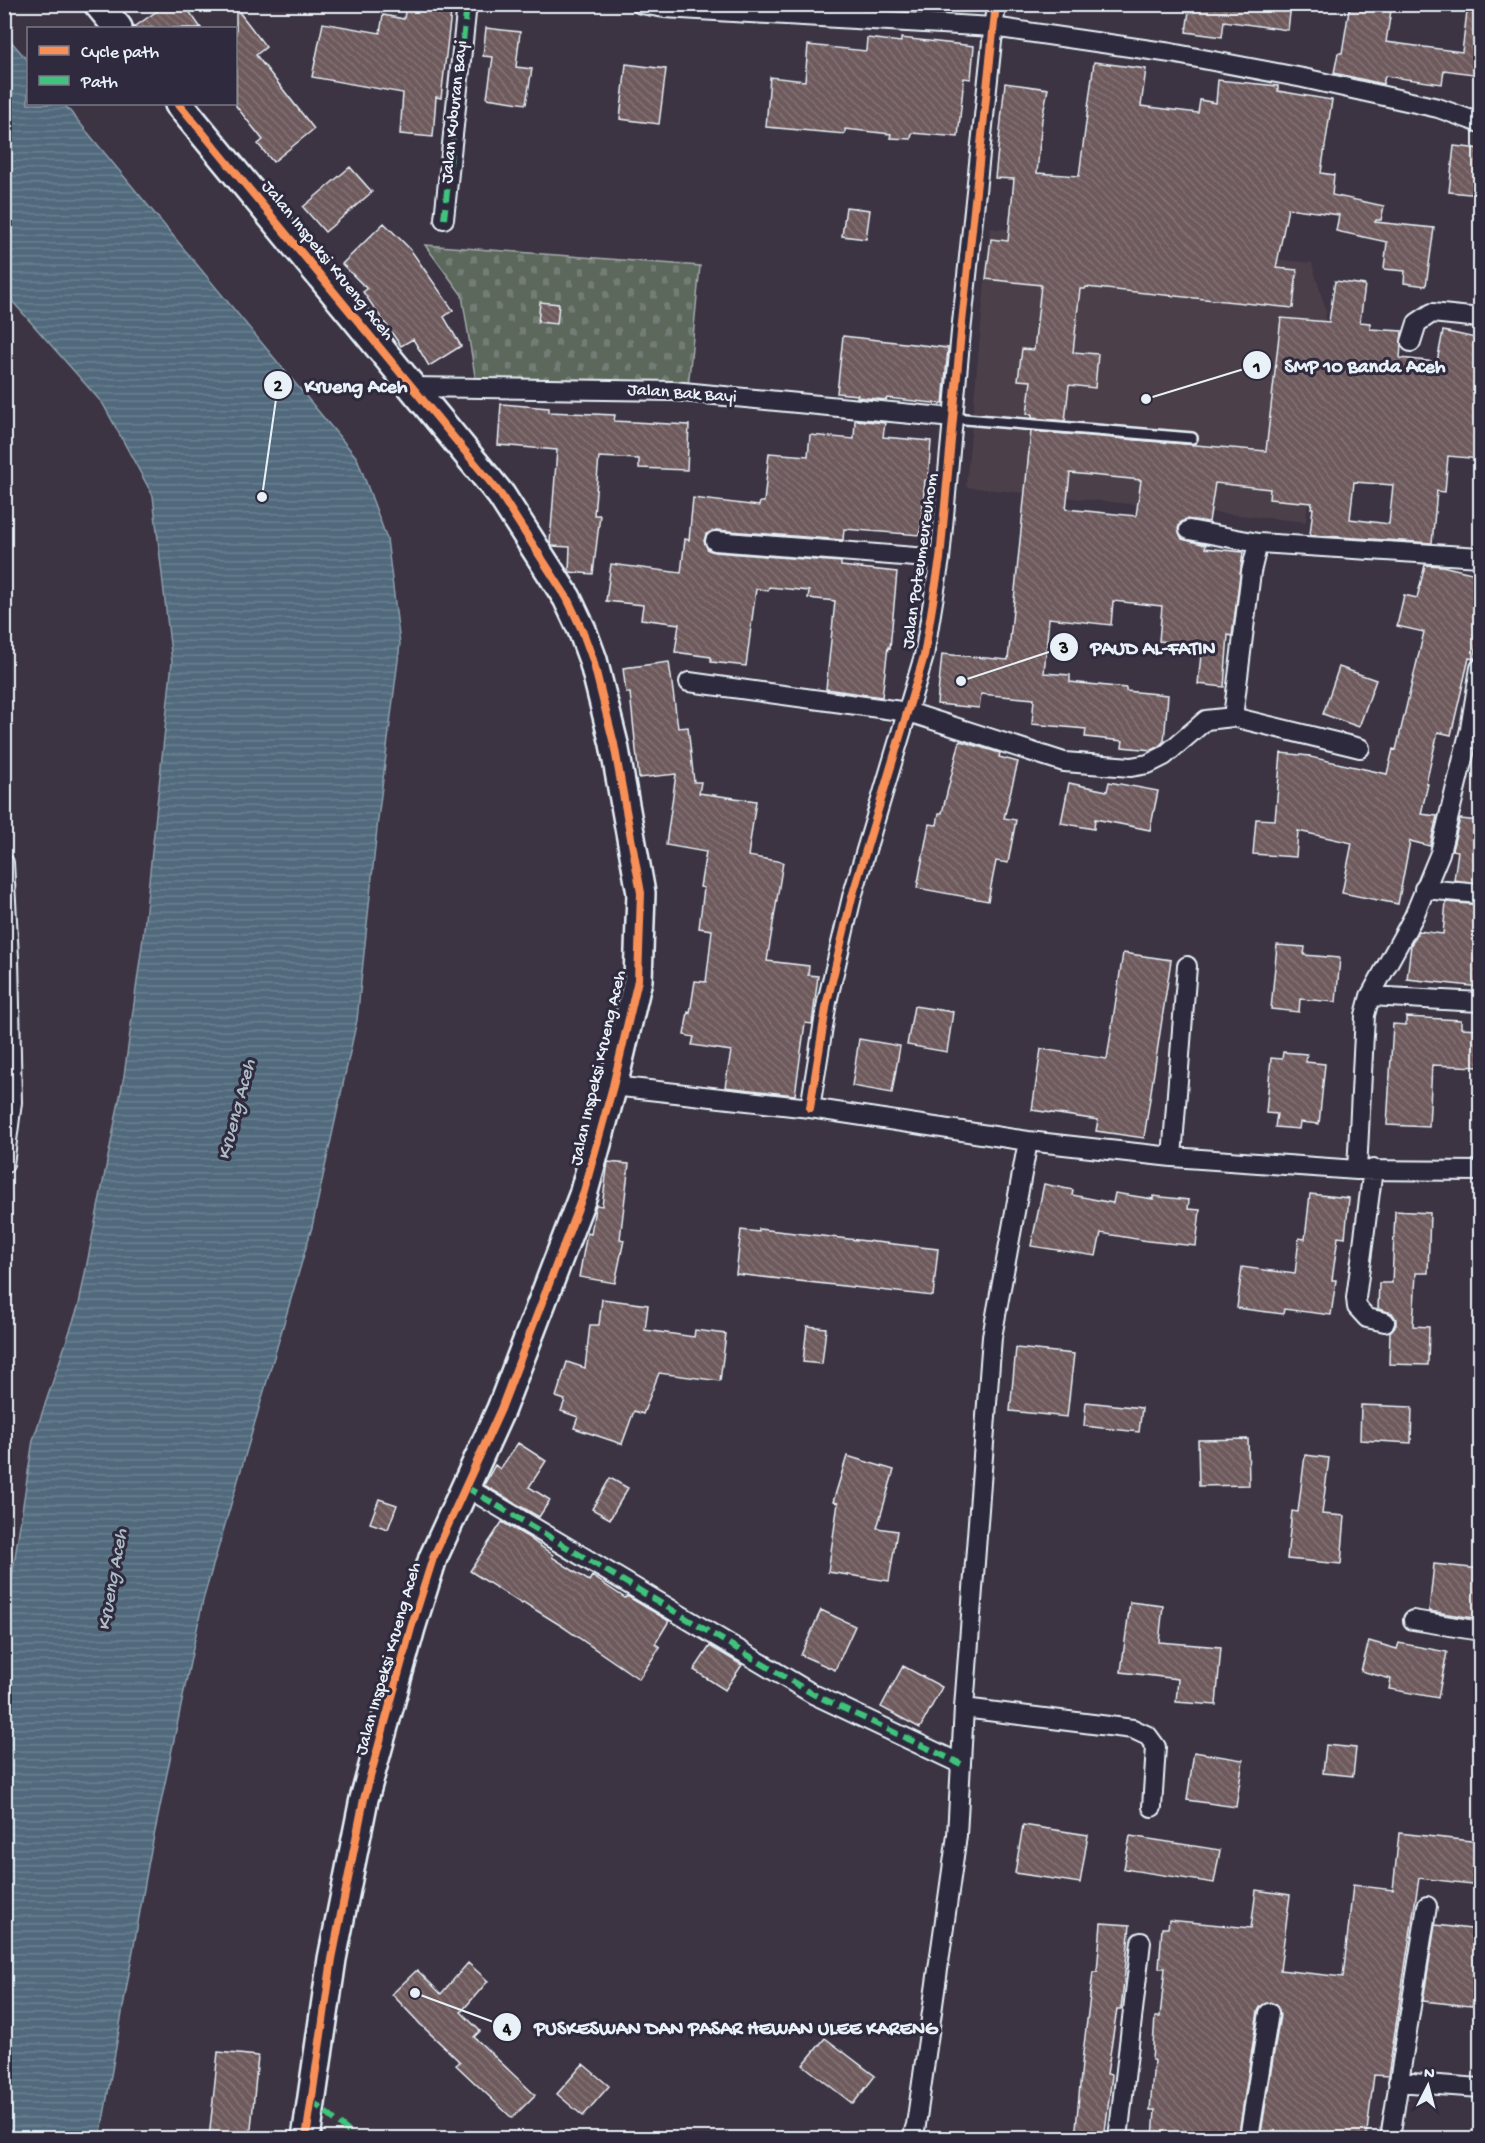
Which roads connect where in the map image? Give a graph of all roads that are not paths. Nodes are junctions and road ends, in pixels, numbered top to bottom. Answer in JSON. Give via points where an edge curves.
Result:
{"nodes":[{"id":1,"x":99,"y":4,"type":"edge"},
{"id":2,"x":467,"y":4,"type":"edge"},
{"id":3,"x":641,"y":4,"type":"edge"},
{"id":4,"x":996,"y":4,"type":"edge"},
{"id":5,"x":117,"y":27,"type":"edge"},
{"id":6,"x":993,"y":27,"type":"junction"},
{"id":7,"x":180,"y":105,"type":"edge"},
{"id":8,"x":1480,"y":123,"type":"edge"},
{"id":9,"x":444,"y":219,"type":"dead end"},
{"id":10,"x":1480,"y":318,"type":"edge"},
{"id":11,"x":1411,"y":342,"type":"dead end"},
{"id":12,"x":411,"y":387,"type":"junction"},
{"id":13,"x":953,"y":418,"type":"junction"},
{"id":14,"x":1192,"y":438,"type":"dead end"},
{"id":15,"x":1189,"y":530,"type":"dead end"},
{"id":16,"x":715,"y":541,"type":"dead end"},
{"id":17,"x":1258,"y":543,"type":"junction"},
{"id":18,"x":1480,"y":557,"type":"edge"},
{"id":19,"x":940,"y":559,"type":"junction"},
{"id":20,"x":1480,"y":668,"type":"edge"},
{"id":21,"x":688,"y":682,"type":"dead end"},
{"id":22,"x":908,"y":712,"type":"junction"},
{"id":23,"x":1233,"y":717,"type":"junction"},
{"id":24,"x":1360,"y":747,"type":"dead end"},
{"id":25,"x":1472,"y":756,"type":"edge"},
{"id":26,"x":4,"y":863,"type":"edge"},
{"id":27,"x":1424,"y":890,"type":"junction"},
{"id":28,"x":1480,"y":894,"type":"edge"},
{"id":29,"x":1187,"y":966,"type":"dead end"},
{"id":30,"x":1370,"y":996,"type":"junction"},
{"id":31,"x":1480,"y":1002,"type":"edge"},
{"id":32,"x":613,"y":1086,"type":"junction"},
{"id":33,"x":810,"y":1108,"type":"junction"},
{"id":34,"x":1028,"y":1141,"type":"junction"},
{"id":35,"x":1172,"y":1157,"type":"junction"},
{"id":36,"x":4,"y":1164,"type":"edge"},
{"id":37,"x":1365,"y":1169,"type":"junction"},
{"id":38,"x":1480,"y":1171,"type":"edge"},
{"id":39,"x":1385,"y":1322,"type":"dead end"},
{"id":40,"x":466,"y":1487,"type":"junction"},
{"id":41,"x":1413,"y":1620,"type":"dead end"},
{"id":42,"x":1480,"y":1631,"type":"edge"},
{"id":43,"x":964,"y":1708,"type":"junction"},
{"id":44,"x":961,"y":1764,"type":"junction"},
{"id":45,"x":1152,"y":1807,"type":"dead end"},
{"id":46,"x":1427,"y":1906,"type":"dead end"},
{"id":47,"x":1141,"y":1942,"type":"dead end"},
{"id":48,"x":1269,"y":2013,"type":"dead end"},
{"id":49,"x":1398,"y":2082,"type":"junction"},
{"id":50,"x":1480,"y":2088,"type":"edge"},
{"id":51,"x":306,"y":2139,"type":"edge"},
{"id":52,"x":912,"y":2139,"type":"edge"},
{"id":53,"x":1118,"y":2139,"type":"edge"},
{"id":54,"x":1249,"y":2139,"type":"edge"},
{"id":55,"x":1390,"y":2139,"type":"edge"}],
"edges":[{"from":1,"to":5,"type":"street"},
{"from":2,"to":9,"type":"street","name":"Jalan Kuburan Bayi"},
{"from":3,"to":6,"type":"street"},
{"from":4,"to":6,"type":"street","name":"Jalan Poteumeureuhom"},
{"from":6,"to":8,"type":"street","via":[[1171,53],[1303,78],[1438,108]]},
{"from":6,"to":13,"type":"street","name":"Jalan Poteumeureuhom"},
{"from":7,"to":12,"type":"street","name":"Jalan Inspeksi Krueng Aceh"},
{"from":10,"to":11,"type":"street","via":[[1431,313],[1416,323]]},
{"from":12,"to":13,"type":"street","name":"Jalan Bak Bayi","via":[[673,391]]},
{"from":12,"to":32,"type":"street","name":"Jalan Inspeksi Krueng Aceh","via":[[501,495],[567,598],[593,660],[614,744],[640,893],[638,980]]},
{"from":13,"to":14,"type":"lane"},
{"from":13,"to":19,"type":"street","name":"Jalan Poteumeureuhom"},
{"from":15,"to":17,"type":"street"},
{"from":16,"to":19,"type":"street"},
{"from":17,"to":18,"type":"street"},
{"from":17,"to":23,"type":"street"},
{"from":19,"to":22,"type":"street","name":"Jalan Poteumeureuhom","via":[[924,656]]},
{"from":20,"to":25,"type":"street"},
{"from":21,"to":22,"type":"street"},
{"from":22,"to":23,"type":"street","via":[[1064,762],[1131,767],[1164,756],[1206,720]]},
{"from":22,"to":33,"type":"street","name":"Jalan Poteumeureuhom","via":[[852,897],[827,1002]]},
{"from":23,"to":24,"type":"street"},
{"from":25,"to":27,"type":"street"},
{"from":26,"to":36,"type":"street","via":[[12,1102]]},
{"from":27,"to":28,"type":"street"},
{"from":27,"to":30,"type":"street"},
{"from":29,"to":35,"type":"street"},
{"from":30,"to":31,"type":"street"},
{"from":30,"to":37,"type":"street","via":[[1365,1015]]},
{"from":32,"to":33,"type":"street"},
{"from":32,"to":40,"type":"street","name":"Jalan Inspeksi Krueng Aceh","via":[[583,1195],[501,1409]]},
{"from":33,"to":34,"type":"street"},
{"from":34,"to":35,"type":"street"},
{"from":34,"to":43,"type":"street","via":[[992,1337]]},
{"from":35,"to":37,"type":"street"},
{"from":37,"to":38,"type":"street"},
{"from":37,"to":39,"type":"street","via":[[1357,1307],[1367,1318]]},
{"from":40,"to":44,"type":"street","via":[[813,1694]]},
{"from":40,"to":51,"type":"street","name":"Jalan Inspeksi Krueng Aceh","via":[[430,1568],[364,1799],[332,1959]]},
{"from":41,"to":42,"type":"street"},
{"from":43,"to":44,"type":"street"},
{"from":43,"to":45,"type":"street","via":[[1133,1730],[1148,1736],[1156,1747]]},
{"from":44,"to":52,"type":"street","via":[[957,1835]]},
{"from":46,"to":49,"type":"street"},
{"from":47,"to":53,"type":"street"},
{"from":48,"to":54,"type":"street"},
{"from":49,"to":50,"type":"street"},
{"from":49,"to":55,"type":"street"}]}
